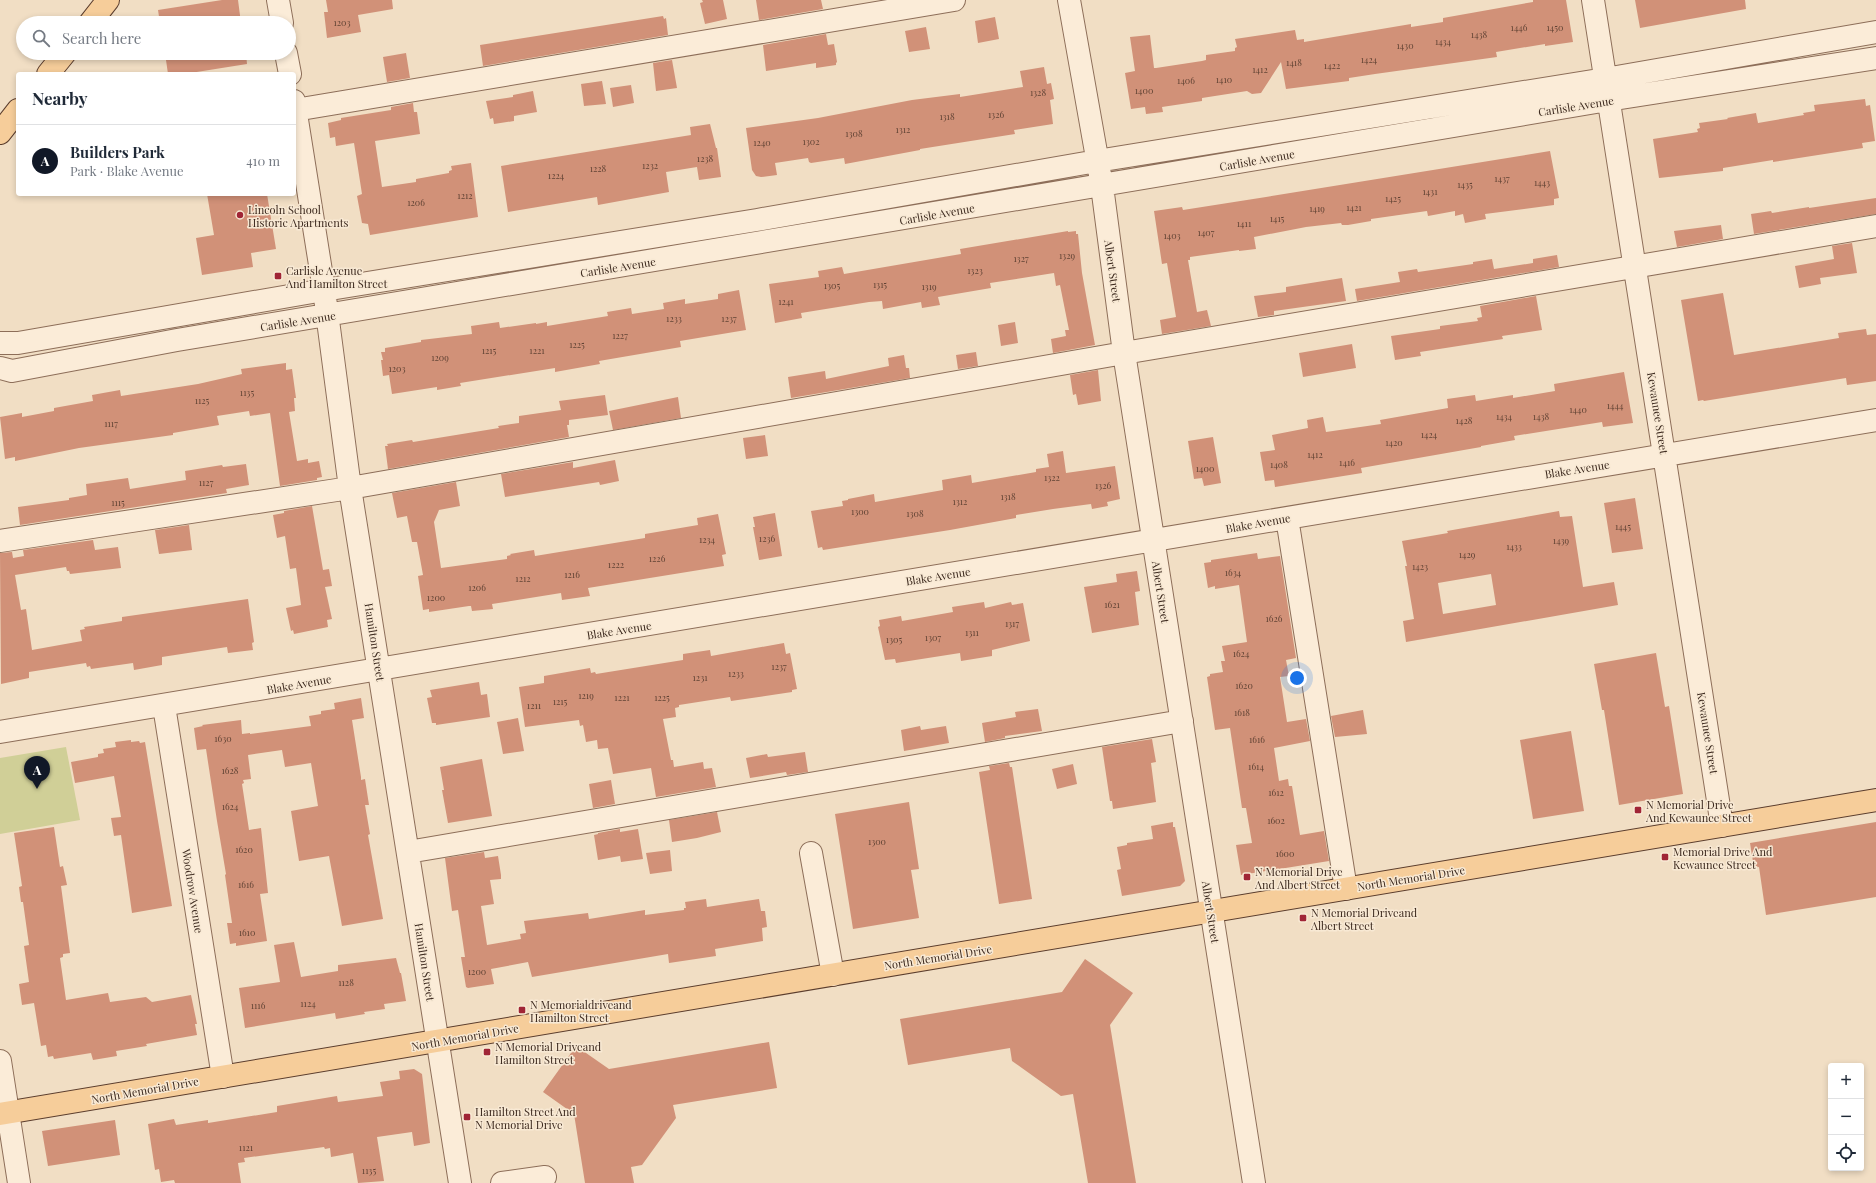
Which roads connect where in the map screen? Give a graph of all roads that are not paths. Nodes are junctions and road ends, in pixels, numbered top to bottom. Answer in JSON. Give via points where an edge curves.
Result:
{"nodes":[{"id":1,"x":108,"y":0,"type":"edge"},
{"id":2,"x":278,"y":0,"type":"edge"},
{"id":3,"x":954,"y":0,"type":"edge"},
{"id":4,"x":1070,"y":0,"type":"edge"},
{"id":5,"x":1593,"y":0,"type":"edge"},
{"id":6,"x":95,"y":16,"type":"edge"},
{"id":7,"x":281,"y":16,"type":"edge"},
{"id":8,"x":1876,"y":32,"type":"edge"},
{"id":9,"x":1876,"y":58,"type":"edge"},
{"id":10,"x":59,"y":60,"type":"edge"},
{"id":11,"x":287,"y":60,"type":"edge"},
{"id":12,"x":50,"y":72,"type":"edge"},
{"id":13,"x":290,"y":72,"type":"edge"},
{"id":14,"x":1605,"y":79,"type":"junction"},
{"id":15,"x":1608,"y":100,"type":"junction"},
{"id":16,"x":296,"y":106,"type":"edge"},
{"id":17,"x":296,"y":112,"type":"edge"},
{"id":18,"x":16,"y":113,"type":"edge"},
{"id":19,"x":0,"y":133,"type":"edge"},
{"id":20,"x":1097,"y":161,"type":"junction"},
{"id":21,"x":1102,"y":186,"type":"junction"},
{"id":22,"x":757,"y":220,"type":"junction"},
{"id":23,"x":1876,"y":226,"type":"edge"},
{"id":24,"x":761,"y":244,"type":"junction"},
{"id":25,"x":1635,"y":267,"type":"junction"},
{"id":26,"x":324,"y":290,"type":"junction"},
{"id":27,"x":328,"y":316,"type":"junction"},
{"id":28,"x":0,"y":343,"type":"edge"},
{"id":29,"x":1124,"y":353,"type":"junction"},
{"id":30,"x":4,"y":370,"type":"edge"},
{"id":31,"x":1876,"y":420,"type":"edge"},
{"id":32,"x":1665,"y":455,"type":"junction"},
{"id":33,"x":350,"y":488,"type":"junction"},
{"id":34,"x":1287,"y":518,"type":"junction"},
{"id":35,"x":1153,"y":540,"type":"junction"},
{"id":36,"x":0,"y":542,"type":"edge"},
{"id":37,"x":379,"y":670,"type":"junction"},
{"id":38,"x":164,"y":706,"type":"junction"},
{"id":39,"x":1182,"y":721,"type":"junction"},
{"id":40,"x":0,"y":732,"type":"edge"},
{"id":41,"x":1876,"y":800,"type":"edge"},
{"id":42,"x":1722,"y":826,"type":"junction"},
{"id":43,"x":408,"y":852,"type":"junction"},
{"id":44,"x":811,"y":853,"type":"dead end"},
{"id":45,"x":1346,"y":889,"type":"junction"},
{"id":46,"x":1212,"y":912,"type":"junction"},
{"id":47,"x":833,"y":975,"type":"junction"},
{"id":48,"x":438,"y":1041,"type":"junction"},
{"id":49,"x":0,"y":1061,"type":"edge"},
{"id":50,"x":223,"y":1077,"type":"junction"},
{"id":51,"x":4,"y":1114,"type":"edge"},
{"id":52,"x":545,"y":1177,"type":"dead end"},
{"id":53,"x":19,"y":1183,"type":"edge"},
{"id":54,"x":460,"y":1183,"type":"edge"},
{"id":55,"x":502,"y":1183,"type":"edge"},
{"id":56,"x":1254,"y":1183,"type":"edge"}],
"edges":[{"from":1,"to":6,"type":"main road"},
{"from":2,"to":7,"type":"street"},
{"from":3,"to":16,"type":"street"},
{"from":4,"to":20,"type":"street","name":"Albert Street"},
{"from":5,"to":14,"type":"street","name":"Kewaunee Street"},
{"from":8,"to":14,"type":"street","name":"Carlisle Avenue"},
{"from":9,"to":15,"type":"street","name":"Carlisle Avenue"},
{"from":10,"to":12,"type":"main road"},
{"from":11,"to":13,"type":"street"},
{"from":14,"to":15,"type":"street","name":"Kewaunee Street"},
{"from":14,"to":20,"type":"street","name":"Carlisle Avenue"},
{"from":15,"to":21,"type":"street","name":"Carlisle Avenue"},
{"from":15,"to":25,"type":"street","name":"Kewaunee Street"},
{"from":17,"to":26,"type":"street","name":"Hamilton Street"},
{"from":18,"to":19,"type":"main road"},
{"from":20,"to":21,"type":"street","name":"Albert Street"},
{"from":20,"to":22,"type":"street","name":"Carlisle Avenue"},
{"from":21,"to":24,"type":"street","name":"Carlisle Avenue"},
{"from":21,"to":29,"type":"street","name":"Albert Street"},
{"from":22,"to":24,"type":"street"},
{"from":22,"to":26,"type":"street","name":"Carlisle Avenue"},
{"from":23,"to":25,"type":"street"},
{"from":24,"to":27,"type":"street","name":"Carlisle Avenue"},
{"from":25,"to":29,"type":"street"},
{"from":25,"to":32,"type":"street","name":"Kewaunee Street"},
{"from":26,"to":27,"type":"street","name":"Hamilton Street"},
{"from":26,"to":28,"type":"street","name":"Carlisle Avenue","via":[[18,343]]},
{"from":27,"to":30,"type":"street","name":"Carlisle Avenue"},
{"from":27,"to":33,"type":"street","name":"Hamilton Street"},
{"from":29,"to":33,"type":"street"},
{"from":29,"to":35,"type":"street","name":"Albert Street"},
{"from":31,"to":32,"type":"street","name":"Blake Avenue"},
{"from":32,"to":34,"type":"street","name":"Blake Avenue"},
{"from":32,"to":42,"type":"street","name":"Kewaunee Street"},
{"from":33,"to":36,"type":"street"},
{"from":33,"to":37,"type":"street","name":"Hamilton Street"},
{"from":34,"to":35,"type":"street","name":"Blake Avenue"},
{"from":34,"to":45,"type":"street"},
{"from":35,"to":37,"type":"street","name":"Blake Avenue"},
{"from":35,"to":39,"type":"street","name":"Albert Street"},
{"from":37,"to":38,"type":"street","name":"Blake Avenue"},
{"from":37,"to":43,"type":"street","name":"Hamilton Street"},
{"from":38,"to":40,"type":"street","name":"Blake Avenue"},
{"from":38,"to":50,"type":"street","name":"Woodrow Avenue"},
{"from":39,"to":43,"type":"street"},
{"from":39,"to":46,"type":"street","name":"Albert Street"},
{"from":41,"to":42,"type":"main road","name":"North Memorial Drive"},
{"from":42,"to":45,"type":"main road","name":"North Memorial Drive"},
{"from":43,"to":48,"type":"street","name":"Hamilton Street"},
{"from":44,"to":47,"type":"street"},
{"from":45,"to":46,"type":"main road","name":"North Memorial Drive"},
{"from":46,"to":47,"type":"main road","name":"North Memorial Drive"},
{"from":46,"to":56,"type":"street","name":"Albert Street"},
{"from":47,"to":48,"type":"main road","name":"North Memorial Drive"},
{"from":48,"to":50,"type":"main road","name":"North Memorial Drive"},
{"from":48,"to":54,"type":"street","name":"Hamilton Street"},
{"from":49,"to":51,"type":"street"},
{"from":50,"to":51,"type":"main road","name":"North Memorial Drive"},
{"from":51,"to":53,"type":"street"},
{"from":52,"to":55,"type":"street"}]}
